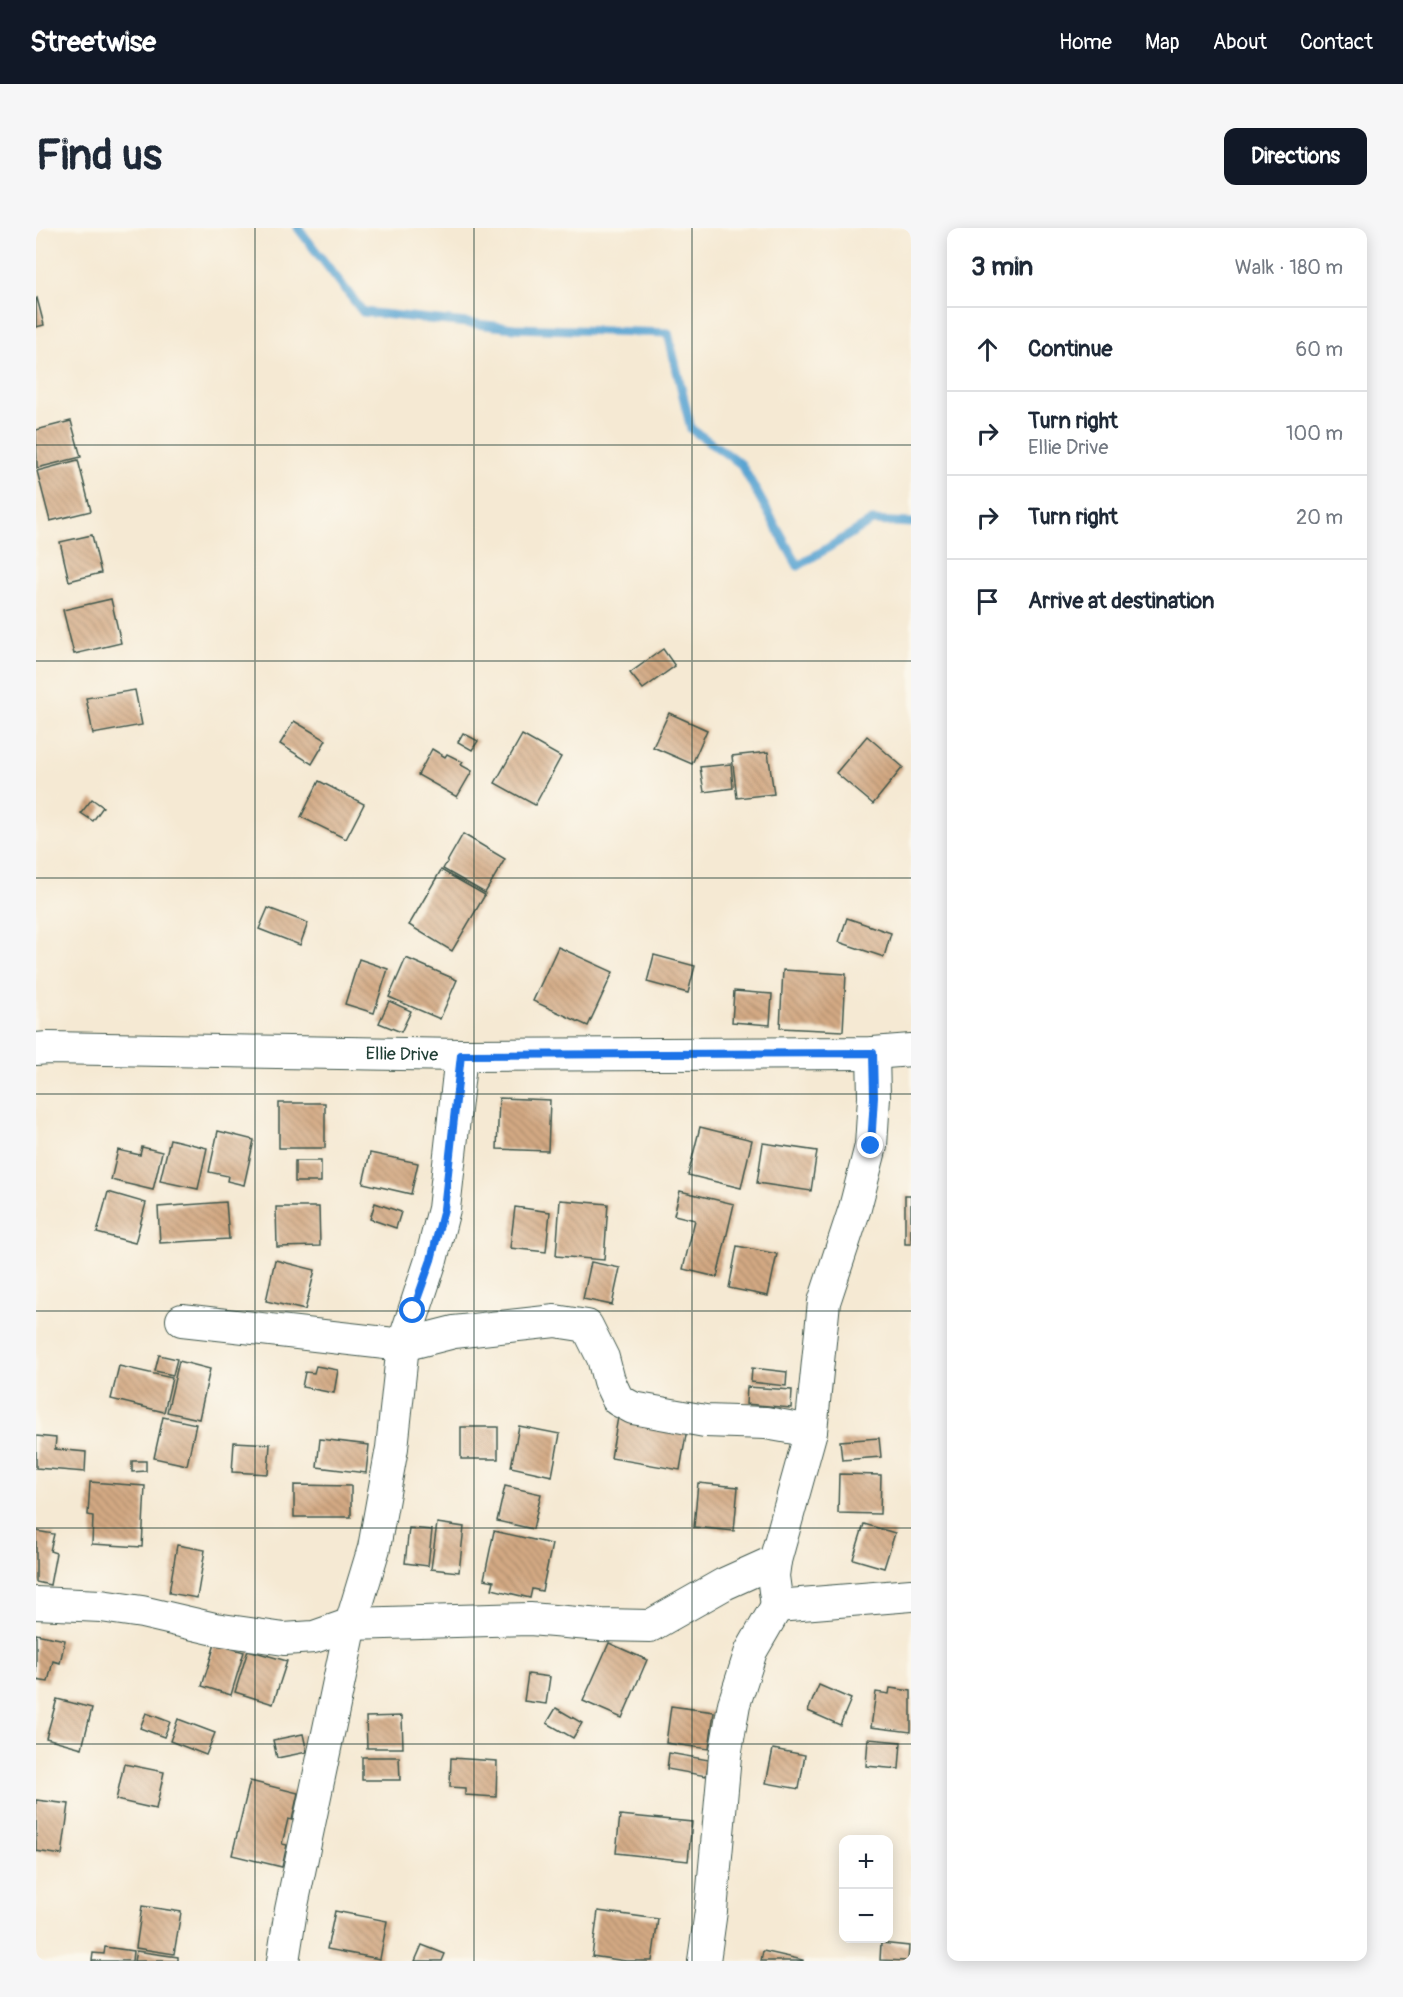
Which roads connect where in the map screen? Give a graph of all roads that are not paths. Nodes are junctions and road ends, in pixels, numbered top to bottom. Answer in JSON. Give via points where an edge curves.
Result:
{"nodes":[{"id":1,"x":36,"y":1049,"type":"edge"},
{"id":2,"x":911,"y":1050,"type":"edge"},
{"id":3,"x":873,"y":1053,"type":"junction"},
{"id":4,"x":461,"y":1055,"type":"junction"},
{"id":5,"x":182,"y":1320,"type":"dead end"},
{"id":6,"x":403,"y":1345,"type":"junction"},
{"id":7,"x":811,"y":1431,"type":"junction"},
{"id":8,"x":775,"y":1561,"type":"junction"},
{"id":9,"x":911,"y":1595,"type":"edge"},
{"id":10,"x":36,"y":1603,"type":"edge"},
{"id":11,"x":777,"y":1606,"type":"junction"},
{"id":12,"x":351,"y":1624,"type":"junction"},
{"id":13,"x":283,"y":1961,"type":"edge"},
{"id":14,"x":704,"y":1961,"type":"edge"}],
"edges":[{"from":1,"to":4,"type":"street","name":"Ellie Drive"},
{"from":2,"to":3,"type":"street","name":"Ellie Drive"},
{"from":3,"to":4,"type":"street","name":"Ellie Drive"},
{"from":3,"to":7,"type":"street","via":[[871,1146],[824,1302]]},
{"from":4,"to":6,"type":"street","via":[[444,1209]]},
{"from":5,"to":6,"type":"street"},
{"from":6,"to":7,"type":"street","via":[[454,1332],[555,1321],[587,1326],[618,1400],[633,1408],[705,1421],[766,1423]]},
{"from":6,"to":12,"type":"street","via":[[392,1448],[374,1548]]},
{"from":7,"to":8,"type":"street"},
{"from":8,"to":11,"type":"street"},
{"from":8,"to":12,"type":"street","via":[[724,1584],[650,1626],[530,1619]]},
{"from":9,"to":11,"type":"street"},
{"from":10,"to":12,"type":"street","via":[[101,1606],[284,1639],[314,1637]]},
{"from":11,"to":14,"type":"street","via":[[751,1651],[734,1704]]},
{"from":12,"to":13,"type":"street"}]}
